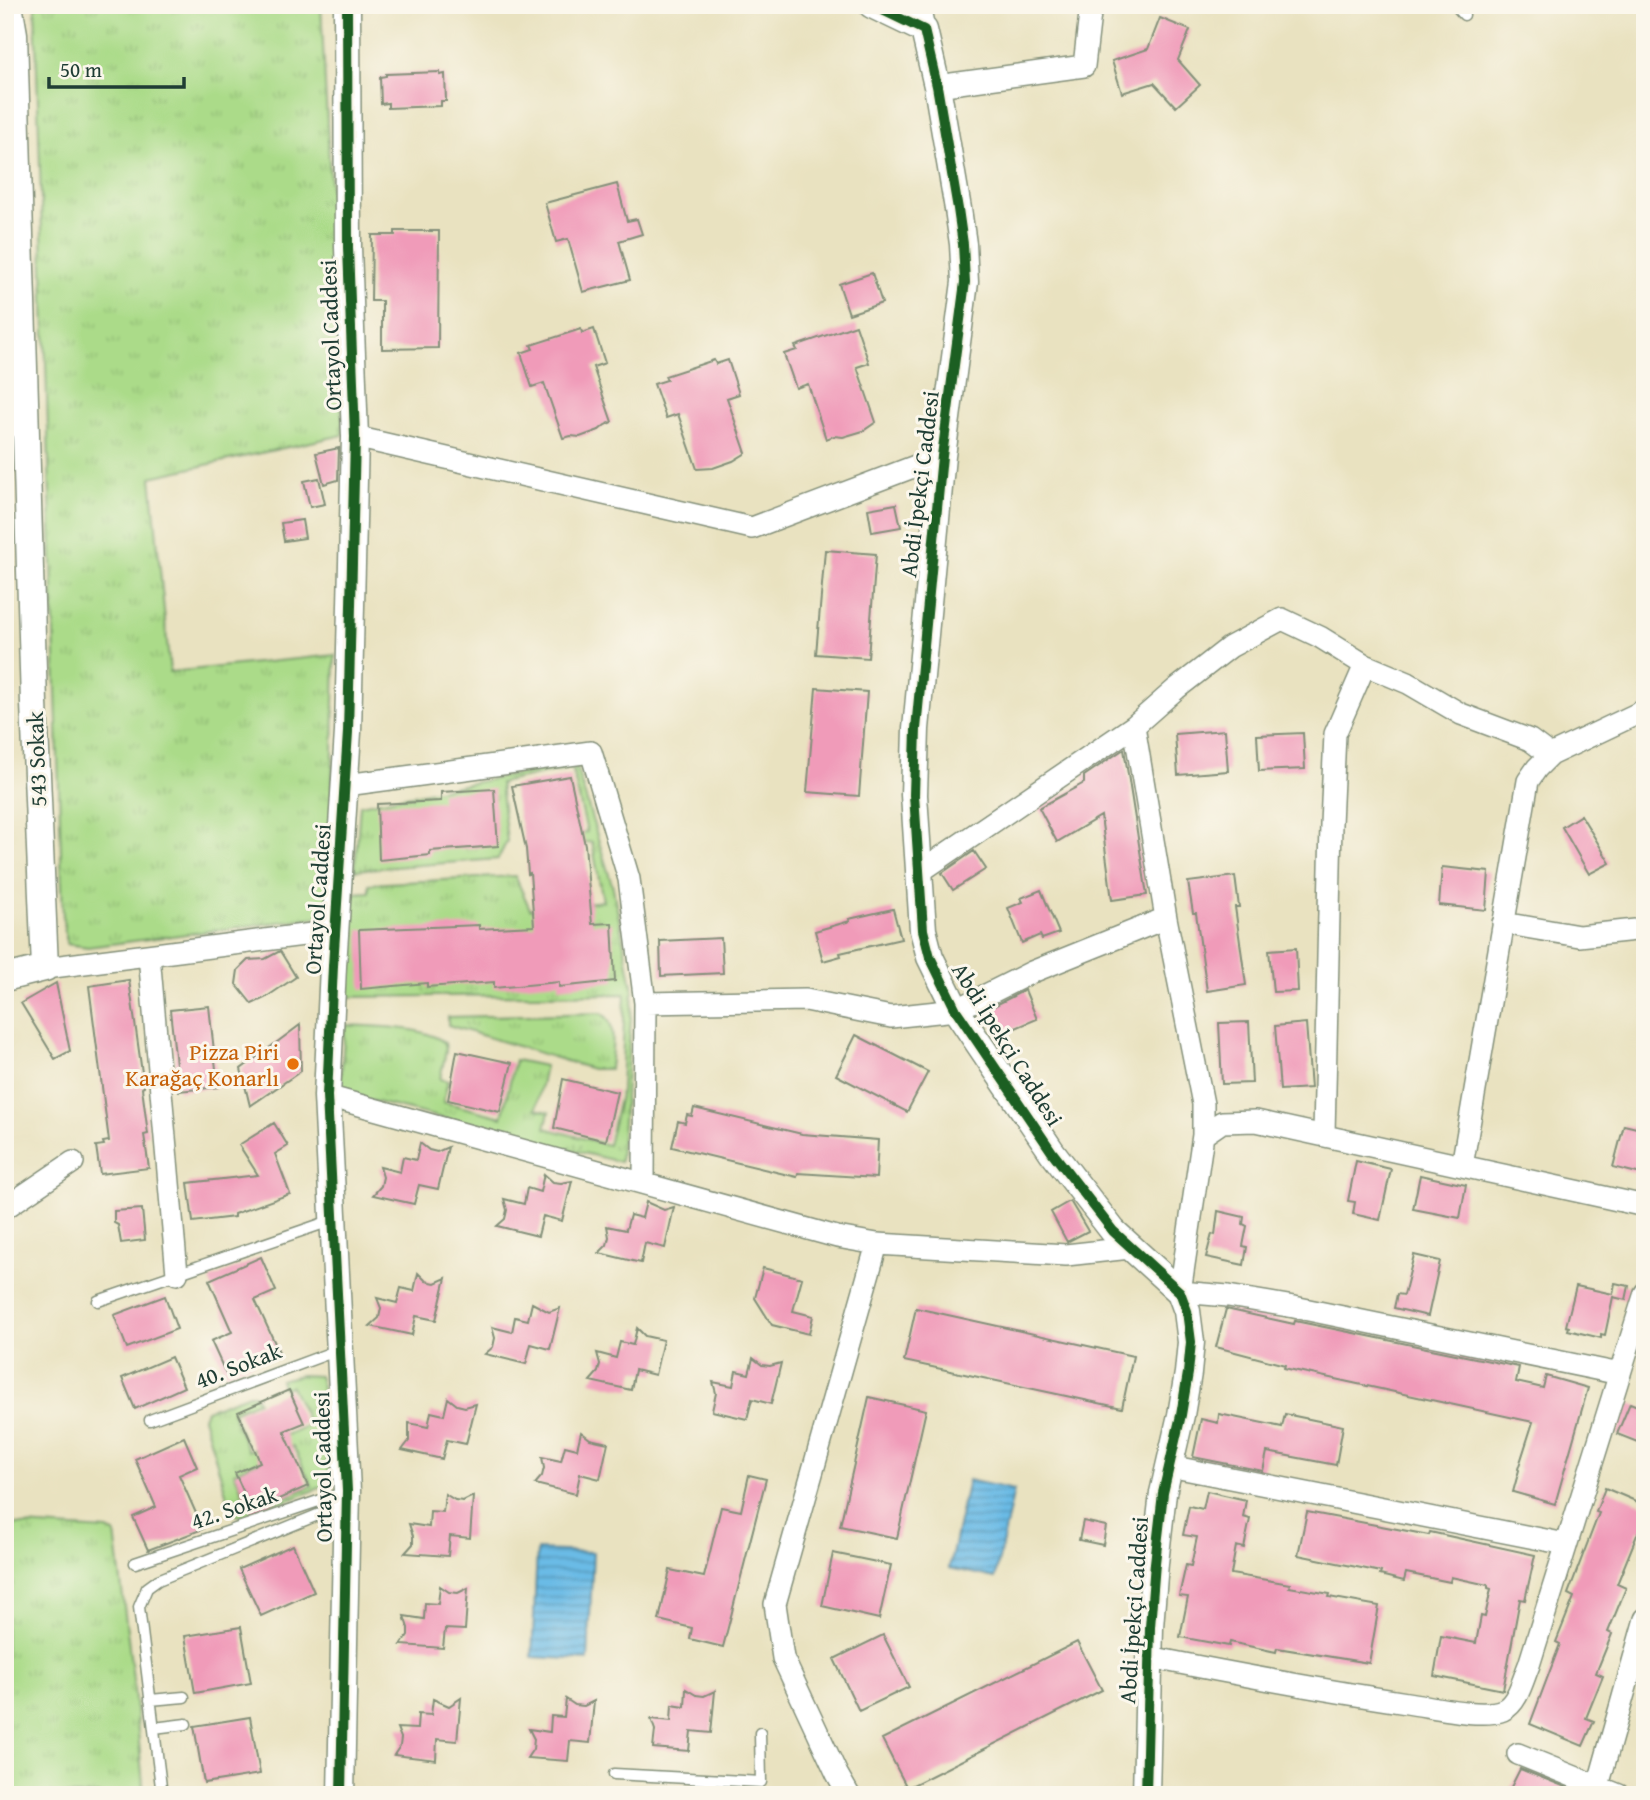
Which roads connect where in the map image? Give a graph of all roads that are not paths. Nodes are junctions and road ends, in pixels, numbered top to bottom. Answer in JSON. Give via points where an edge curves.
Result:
{"nodes":[{"id":1,"x":9,"y":5,"type":"edge"},
{"id":2,"x":347,"y":5,"type":"edge"},
{"id":3,"x":872,"y":5,"type":"edge"},
{"id":4,"x":1091,"y":5,"type":"edge"},
{"id":5,"x":1455,"y":5,"type":"edge"},
{"id":6,"x":1464,"y":15,"type":"dead end"},
{"id":7,"x":921,"y":18,"type":"edge"},
{"id":8,"x":937,"y":86,"type":"junction"},
{"id":9,"x":355,"y":438,"type":"junction"},
{"id":10,"x":942,"y":456,"type":"junction"},
{"id":11,"x":1365,"y":665,"type":"junction"},
{"id":12,"x":1645,"y":710,"type":"edge"},
{"id":13,"x":1134,"y":726,"type":"junction"},
{"id":14,"x":1550,"y":755,"type":"junction"},
{"id":15,"x":346,"y":785,"type":"junction"},
{"id":16,"x":918,"y":873,"type":"junction"},
{"id":17,"x":1166,"y":918,"type":"junction"},
{"id":18,"x":1503,"y":923,"type":"junction"},
{"id":19,"x":1645,"y":929,"type":"edge"},
{"id":20,"x":335,"y":931,"type":"junction"},
{"id":21,"x":149,"y":955,"type":"junction"},
{"id":22,"x":45,"y":968,"type":"junction"},
{"id":23,"x":5,"y":978,"type":"edge"},
{"id":24,"x":646,"y":1003,"type":"junction"},
{"id":25,"x":956,"y":1010,"type":"junction"},
{"id":26,"x":327,"y":1097,"type":"junction"},
{"id":27,"x":1324,"y":1134,"type":"junction"},
{"id":28,"x":1203,"y":1135,"type":"junction"},
{"id":29,"x":73,"y":1162,"type":"dead end"},
{"id":30,"x":1462,"y":1166,"type":"junction"},
{"id":31,"x":644,"y":1183,"type":"junction"},
{"id":32,"x":1645,"y":1206,"type":"edge"},
{"id":33,"x":5,"y":1208,"type":"edge"},
{"id":34,"x":333,"y":1220,"type":"junction"},
{"id":35,"x":877,"y":1244,"type":"junction"},
{"id":36,"x":1130,"y":1248,"type":"junction"},
{"id":37,"x":177,"y":1274,"type":"junction"},
{"id":38,"x":1180,"y":1292,"type":"junction"},
{"id":39,"x":1645,"y":1293,"type":"edge"},
{"id":40,"x":98,"y":1301,"type":"dead end"},
{"id":41,"x":340,"y":1349,"type":"junction"},
{"id":42,"x":1620,"y":1374,"type":"junction"},
{"id":43,"x":150,"y":1420,"type":"dead end"},
{"id":44,"x":1169,"y":1466,"type":"junction"},
{"id":45,"x":347,"y":1497,"type":"junction"},
{"id":46,"x":1566,"y":1544,"type":"junction"},
{"id":47,"x":135,"y":1563,"type":"dead end"},
{"id":48,"x":1644,"y":1624,"type":"edge"},
{"id":49,"x":1149,"y":1657,"type":"junction"},
{"id":50,"x":184,"y":1697,"type":"dead end"},
{"id":51,"x":150,"y":1700,"type":"junction"},
{"id":52,"x":186,"y":1724,"type":"dead end"},
{"id":53,"x":154,"y":1728,"type":"junction"},
{"id":54,"x":760,"y":1733,"type":"dead end"},
{"id":55,"x":1518,"y":1754,"type":"dead end"},
{"id":56,"x":614,"y":1774,"type":"dead end"},
{"id":57,"x":1604,"y":1791,"type":"edge"},
{"id":58,"x":162,"y":1795,"type":"edge"},
{"id":59,"x":341,"y":1795,"type":"edge"},
{"id":60,"x":849,"y":1795,"type":"edge"},
{"id":61,"x":1146,"y":1795,"type":"edge"}],
"edges":[{"from":1,"to":22,"type":"street","name":"543 Sokak","via":[[14,34]]},
{"from":2,"to":9,"type":"street","name":"Ortayol Caddesi"},
{"from":3,"to":7,"type":"street","name":"Abdi İpekçi Caddesi"},
{"from":4,"to":8,"type":"street","via":[[1084,66]]},
{"from":5,"to":6,"type":"lane"},
{"from":7,"to":8,"type":"street","name":"Abdi İpekçi Caddesi"},
{"from":8,"to":10,"type":"street","name":"Abdi İpekçi Caddesi","via":[[965,282]]},
{"from":9,"to":10,"type":"street","via":[[752,527]]},
{"from":9,"to":15,"type":"street","name":"Ortayol Caddesi"},
{"from":10,"to":16,"type":"street","name":"Abdi İpekçi Caddesi","via":[[916,729]]},
{"from":11,"to":13,"type":"street","via":[[1282,619],[1230,648]]},
{"from":11,"to":14,"type":"street","via":[[1408,683],[1461,714],[1530,740]]},
{"from":11,"to":27,"type":"street","via":[[1335,734]]},
{"from":12,"to":14,"type":"street"},
{"from":13,"to":16,"type":"street"},
{"from":13,"to":17,"type":"street"},
{"from":14,"to":18,"type":"street","via":[[1528,781]]},
{"from":15,"to":20,"type":"street","name":"Ortayol Caddesi"},
{"from":15,"to":24,"type":"street","via":[[591,752],[629,879]]},
{"from":16,"to":25,"type":"street","name":"Abdi İpekçi Caddesi","via":[[930,957]]},
{"from":17,"to":25,"type":"street","via":[[1032,972]]},
{"from":17,"to":28,"type":"street","via":[[1203,1104]]},
{"from":18,"to":19,"type":"street","via":[[1579,936]]},
{"from":18,"to":30,"type":"street"},
{"from":20,"to":21,"type":"street"},
{"from":20,"to":26,"type":"street","name":"Ortayol Caddesi"},
{"from":21,"to":22,"type":"street"},
{"from":21,"to":37,"type":"street"},
{"from":22,"to":23,"type":"street"},
{"from":24,"to":25,"type":"street","via":[[806,1000],[891,1017]]},
{"from":24,"to":31,"type":"street"},
{"from":25,"to":36,"type":"street","name":"Abdi İpekçi Caddesi","via":[[1052,1152]]},
{"from":26,"to":31,"type":"street"},
{"from":26,"to":34,"type":"street","name":"Ortayol Caddesi"},
{"from":27,"to":28,"type":"street","via":[[1256,1121],[1222,1122]]},
{"from":27,"to":30,"type":"street"},
{"from":28,"to":38,"type":"street"},
{"from":29,"to":33,"type":"street"},
{"from":30,"to":32,"type":"street"},
{"from":31,"to":35,"type":"street"},
{"from":34,"to":37,"type":"lane"},
{"from":34,"to":41,"type":"street","name":"Ortayol Caddesi"},
{"from":35,"to":36,"type":"street","via":[[1066,1255]]},
{"from":35,"to":60,"type":"street","via":[[775,1604],[783,1658]]},
{"from":36,"to":38,"type":"street","name":"Abdi İpekçi Caddesi"},
{"from":37,"to":40,"type":"lane"},
{"from":38,"to":42,"type":"street","via":[[1294,1307]]},
{"from":38,"to":44,"type":"street","name":"Abdi İpekçi Caddesi","via":[[1191,1342]]},
{"from":39,"to":42,"type":"street"},
{"from":41,"to":43,"type":"lane","name":"40. Sokak"},
{"from":41,"to":45,"type":"street","name":"Ortayol Caddesi"},
{"from":42,"to":46,"type":"street"},
{"from":44,"to":46,"type":"street"},
{"from":44,"to":49,"type":"street","name":"Abdi İpekçi Caddesi","via":[[1159,1518]]},
{"from":45,"to":47,"type":"lane","name":"42. Sokak"},
{"from":45,"to":51,"type":"lane","via":[[147,1588],[139,1607]]},
{"from":45,"to":59,"type":"street","name":"Ortayol Caddesi"},
{"from":46,"to":49,"type":"street","via":[[1520,1688],[1504,1709],[1492,1713],[1258,1679]]},
{"from":48,"to":57,"type":"street"},
{"from":49,"to":61,"type":"street","name":"Abdi İpekçi Caddesi"},
{"from":50,"to":51,"type":"lane"},
{"from":51,"to":53,"type":"lane"},
{"from":52,"to":53,"type":"lane"},
{"from":53,"to":58,"type":"lane"},
{"from":54,"to":56,"type":"lane","via":[[761,1782]]},
{"from":55,"to":57,"type":"street"}]}
